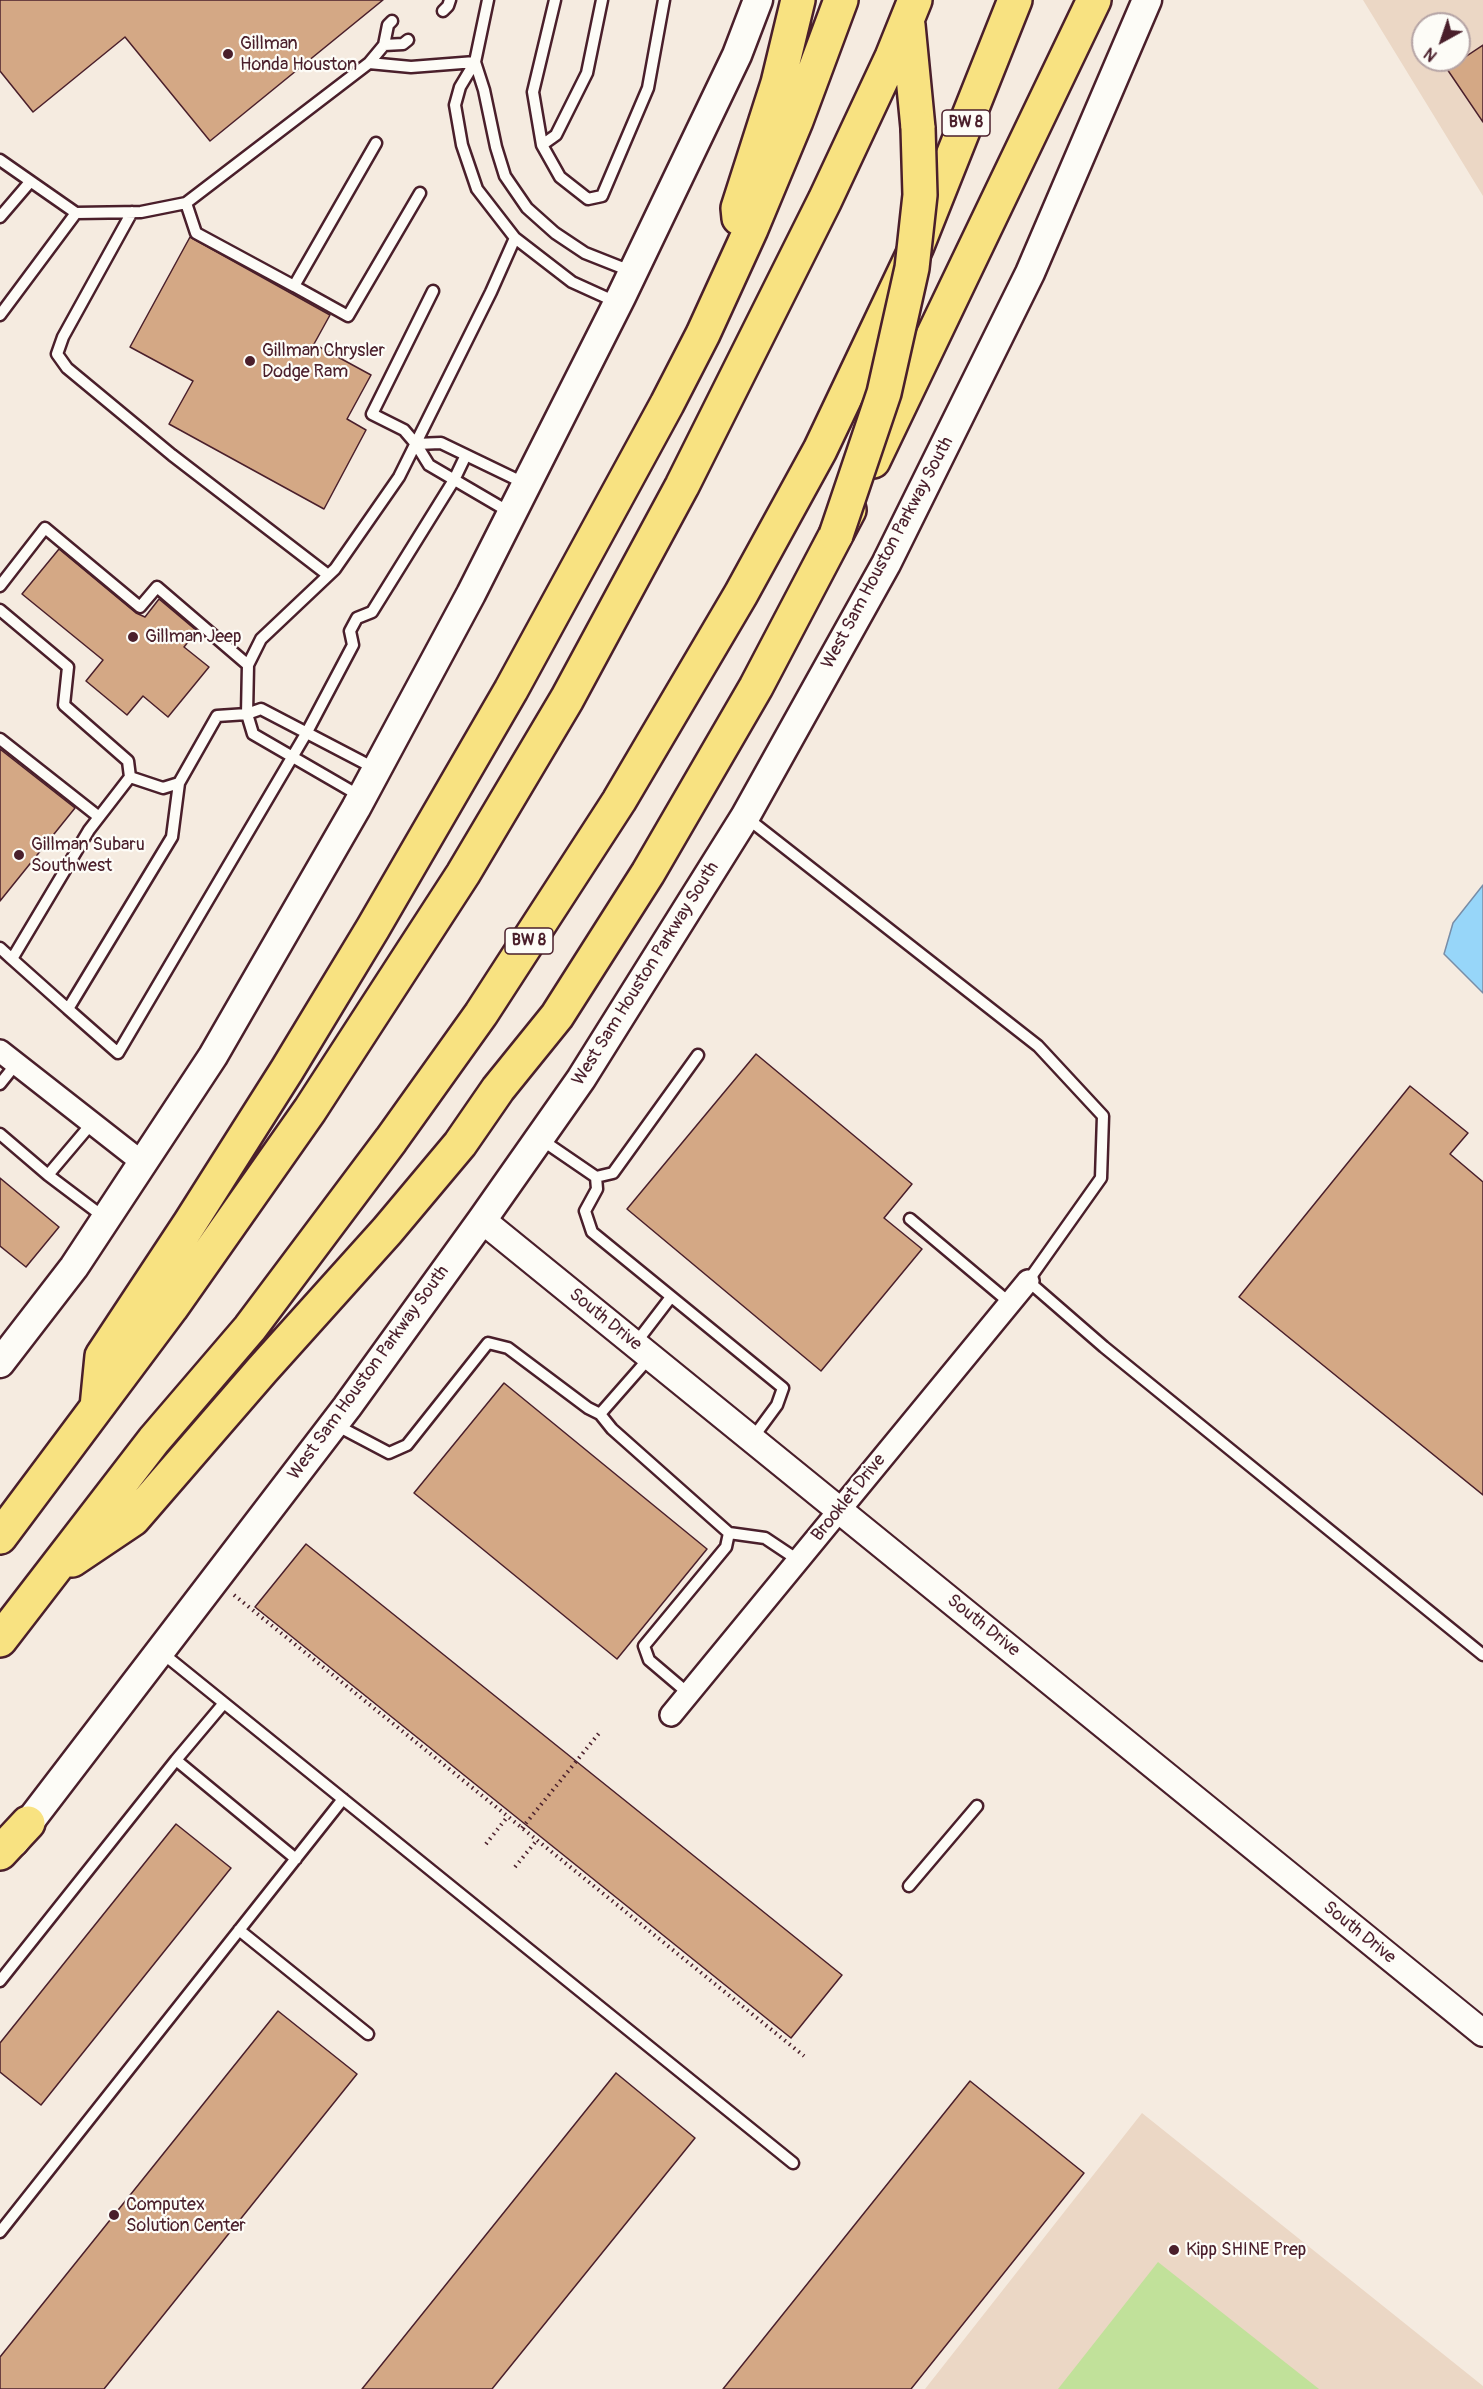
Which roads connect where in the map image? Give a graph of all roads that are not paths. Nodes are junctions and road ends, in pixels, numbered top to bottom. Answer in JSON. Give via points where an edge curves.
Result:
{"nodes":[{"id":1,"x":450,"y":0,"type":"edge"},
{"id":2,"x":488,"y":0,"type":"edge"},
{"id":3,"x":555,"y":0,"type":"edge"},
{"id":4,"x":602,"y":0,"type":"edge"},
{"id":5,"x":664,"y":0,"type":"edge"},
{"id":6,"x":736,"y":0,"type":"edge"},
{"id":7,"x":758,"y":0,"type":"edge"},
{"id":8,"x":798,"y":0,"type":"edge"},
{"id":9,"x":841,"y":0,"type":"edge"},
{"id":10,"x":905,"y":0,"type":"edge"},
{"id":11,"x":915,"y":0,"type":"edge"},
{"id":12,"x":1016,"y":0,"type":"edge"},
{"id":13,"x":1094,"y":0,"type":"edge"},
{"id":14,"x":1147,"y":0,"type":"edge"},
{"id":15,"x":443,"y":11,"type":"dead end"},
{"id":16,"x":392,"y":21,"type":"dead end"},
{"id":17,"x":408,"y":40,"type":"dead end"},
{"id":18,"x":384,"y":45,"type":"junction"},
{"id":19,"x":475,"y":62,"type":"junction"},
{"id":20,"x":369,"y":63,"type":"junction"},
{"id":21,"x":712,"y":104,"type":"junction"},
{"id":22,"x":375,"y":143,"type":"dead end"},
{"id":23,"x":542,"y":145,"type":"junction"},
{"id":24,"x":0,"y":160,"type":"edge"},
{"id":25,"x":30,"y":182,"type":"junction"},
{"id":26,"x":420,"y":193,"type":"dead end"},
{"id":27,"x":186,"y":203,"type":"junction"},
{"id":28,"x":132,"y":212,"type":"junction"},
{"id":29,"x":76,"y":213,"type":"junction"},
{"id":30,"x":0,"y":217,"type":"edge"},
{"id":31,"x":515,"y":238,"type":"junction"},
{"id":32,"x":742,"y":248,"type":"junction"},
{"id":33,"x":633,"y":272,"type":"junction"},
{"id":34,"x":294,"y":286,"type":"junction"},
{"id":35,"x":433,"y":291,"type":"dead end"},
{"id":36,"x":617,"y":302,"type":"junction"},
{"id":37,"x":0,"y":315,"type":"edge"},
{"id":38,"x":416,"y":444,"type":"junction"},
{"id":39,"x":466,"y":455,"type":"junction"},
{"id":40,"x":454,"y":480,"type":"junction"},
{"id":41,"x":526,"y":484,"type":"junction"},
{"id":42,"x":512,"y":513,"type":"junction"},
{"id":43,"x":836,"y":535,"type":"junction"},
{"id":44,"x":328,"y":575,"type":"junction"},
{"id":45,"x":0,"y":586,"type":"edge"},
{"id":46,"x":0,"y":610,"type":"edge"},
{"id":47,"x":248,"y":665,"type":"junction"},
{"id":48,"x":247,"y":714,"type":"junction"},
{"id":49,"x":307,"y":732,"type":"junction"},
{"id":50,"x":0,"y":739,"type":"edge"},
{"id":51,"x":293,"y":757,"type":"junction"},
{"id":52,"x":376,"y":769,"type":"junction"},
{"id":53,"x":130,"y":777,"type":"junction"},
{"id":54,"x":179,"y":783,"type":"junction"},
{"id":55,"x":361,"y":797,"type":"junction"},
{"id":56,"x":99,"y":817,"type":"junction"},
{"id":57,"x":745,"y":817,"type":"junction"},
{"id":58,"x":0,"y":948,"type":"edge"},
{"id":59,"x":12,"y":959,"type":"junction"},
{"id":60,"x":68,"y":1009,"type":"junction"},
{"id":61,"x":698,"y":1055,"type":"dead end"},
{"id":62,"x":8,"y":1058,"type":"edge"},
{"id":63,"x":0,"y":1084,"type":"edge"},
{"id":64,"x":92,"y":1124,"type":"junction"},
{"id":65,"x":0,"y":1134,"type":"edge"},
{"id":66,"x":539,"y":1138,"type":"junction"},
{"id":67,"x":143,"y":1163,"type":"junction"},
{"id":68,"x":48,"y":1175,"type":"junction"},
{"id":69,"x":596,"y":1177,"type":"junction"},
{"id":70,"x":106,"y":1219,"type":"junction"},
{"id":71,"x":910,"y":1219,"type":"dead end"},
{"id":72,"x":482,"y":1220,"type":"junction"},
{"id":73,"x":1028,"y":1281,"type":"junction"},
{"id":74,"x":671,"y":1298,"type":"junction"},
{"id":75,"x":1010,"y":1303,"type":"junction"},
{"id":76,"x":642,"y":1351,"type":"junction"},
{"id":77,"x":0,"y":1364,"type":"edge"},
{"id":78,"x":97,"y":1407,"type":"junction"},
{"id":79,"x":600,"y":1414,"type":"junction"},
{"id":80,"x":334,"y":1423,"type":"junction"},
{"id":81,"x":751,"y":1439,"type":"junction"},
{"id":82,"x":839,"y":1511,"type":"junction"},
{"id":83,"x":729,"y":1533,"type":"junction"},
{"id":84,"x":0,"y":1537,"type":"edge"},
{"id":85,"x":798,"y":1560,"type":"junction"},
{"id":86,"x":48,"y":1576,"type":"junction"},
{"id":87,"x":0,"y":1640,"type":"edge"},
{"id":88,"x":160,"y":1652,"type":"junction"},
{"id":89,"x":1483,"y":1655,"type":"edge"},
{"id":90,"x":689,"y":1694,"type":"junction"},
{"id":91,"x":224,"y":1703,"type":"junction"},
{"id":92,"x":671,"y":1715,"type":"dead end"},
{"id":93,"x":176,"y":1760,"type":"junction"},
{"id":94,"x":343,"y":1799,"type":"junction"},
{"id":95,"x":977,"y":1806,"type":"dead end"},
{"id":96,"x":28,"y":1823,"type":"junction"},
{"id":97,"x":0,"y":1853,"type":"edge"},
{"id":98,"x":296,"y":1859,"type":"junction"},
{"id":99,"x":0,"y":1860,"type":"edge"},
{"id":100,"x":909,"y":1886,"type":"dead end"},
{"id":101,"x":239,"y":1930,"type":"junction"},
{"id":102,"x":0,"y":1981,"type":"edge"},
{"id":103,"x":1483,"y":2033,"type":"edge"},
{"id":104,"x":368,"y":2034,"type":"dead end"},
{"id":105,"x":793,"y":2163,"type":"dead end"},
{"id":106,"x":0,"y":2232,"type":"edge"}],
"edges":[{"from":1,"to":15,"type":"lane"},
{"from":2,"to":19,"type":"lane"},
{"from":3,"to":23,"type":"lane","via":[[533,92]]},
{"from":4,"to":23,"type":"lane","via":[[587,73],[556,135]]},
{"from":5,"to":23,"type":"lane","via":[[648,88],[602,196],[588,199],[560,177]]},
{"from":6,"to":21,"type":"main road"},
{"from":7,"to":21,"type":"main road"},
{"from":8,"to":32,"type":"highway","via":[[778,83],[738,208]]},
{"from":9,"to":32,"type":"highway"},
{"from":10,"to":43,"type":"highway","bridge":true,"via":[[918,128],[920,195],[912,268],[886,385]]},
{"from":11,"to":78,"type":"highway","via":[[825,200],[671,506],[567,699],[463,874],[310,1110]]},
{"from":12,"to":86,"type":"highway","number":"BW 8","via":[[917,246],[820,450],[741,594],[619,801],[481,1014],[391,1140],[250,1328],[154,1440]]},
{"from":13,"to":43,"type":"highway","bridge":true},
{"from":14,"to":57,"type":"main road","name":"West Sam Houston Parkway South","via":[[1030,273],[886,564]]},
{"from":16,"to":18,"type":"lane"},
{"from":17,"to":18,"type":"lane"},
{"from":18,"to":20,"type":"lane"},
{"from":19,"to":20,"type":"lane","via":[[411,67]]},
{"from":19,"to":31,"type":"lane","via":[[460,87],[455,105],[462,145],[477,189]]},
{"from":19,"to":33,"type":"lane","via":[[506,176],[527,208],[585,253]]},
{"from":20,"to":27,"type":"lane"},
{"from":21,"to":33,"type":"main road"},
{"from":22,"to":34,"type":"lane"},
{"from":24,"to":25,"type":"lane"},
{"from":25,"to":29,"type":"lane"},
{"from":25,"to":30,"type":"lane"},
{"from":26,"to":34,"type":"lane","via":[[348,316]]},
{"from":27,"to":28,"type":"lane"},
{"from":27,"to":34,"type":"lane","via":[[196,233]]},
{"from":28,"to":29,"type":"lane"},
{"from":28,"to":44,"type":"lane","via":[[57,354],[66,368],[172,455]]},
{"from":29,"to":37,"type":"lane"},
{"from":31,"to":36,"type":"lane","via":[[572,282]]},
{"from":31,"to":38,"type":"lane"},
{"from":32,"to":78,"type":"highway","via":[[703,334],[610,511],[461,777],[287,1070],[102,1356]]},
{"from":33,"to":36,"type":"main road"},
{"from":35,"to":38,"type":"lane","via":[[372,414],[404,430]]},
{"from":36,"to":41,"type":"main road"},
{"from":38,"to":39,"type":"lane","via":[[441,443]]},
{"from":38,"to":40,"type":"lane","via":[[429,465]]},
{"from":38,"to":44,"type":"lane","via":[[399,477]]},
{"from":39,"to":40,"type":"lane"},
{"from":39,"to":41,"type":"lane"},
{"from":40,"to":42,"type":"lane"},
{"from":40,"to":49,"type":"lane","via":[[372,612],[357,618],[350,631],[352,645]]},
{"from":41,"to":42,"type":"main road"},
{"from":42,"to":52,"type":"main road"},
{"from":43,"to":86,"type":"highway","via":[[756,687],[648,873],[557,1016],[395,1222],[134,1519]]},
{"from":44,"to":47,"type":"lane","via":[[261,639]]},
{"from":45,"to":47,"type":"lane","via":[[45,528],[140,607],[157,586]]},
{"from":46,"to":53,"type":"lane","via":[[68,667],[64,705],[128,761]]},
{"from":47,"to":48,"type":"lane"},
{"from":48,"to":49,"type":"lane","via":[[261,709]]},
{"from":48,"to":51,"type":"lane","via":[[253,734]]},
{"from":48,"to":54,"type":"lane","via":[[218,716]]},
{"from":49,"to":51,"type":"lane"},
{"from":49,"to":52,"type":"lane"},
{"from":50,"to":56,"type":"lane"},
{"from":51,"to":55,"type":"lane"},
{"from":51,"to":60,"type":"lane","via":[[118,1053]]},
{"from":52,"to":55,"type":"main road"},
{"from":53,"to":54,"type":"lane","via":[[163,788]]},
{"from":53,"to":56,"type":"lane"},
{"from":54,"to":60,"type":"lane","via":[[172,837]]},
{"from":55,"to":67,"type":"main road","via":[[213,1056]]},
{"from":56,"to":59,"type":"lane"},
{"from":57,"to":66,"type":"main road","name":"West Sam Houston Parkway South","via":[[581,1079]]},
{"from":57,"to":73,"type":"lane","via":[[1038,1046],[1103,1116],[1101,1178]]},
{"from":58,"to":59,"type":"lane"},
{"from":59,"to":60,"type":"lane"},
{"from":61,"to":69,"type":"lane","via":[[613,1173]]},
{"from":62,"to":63,"type":"lane"},
{"from":62,"to":64,"type":"street"},
{"from":64,"to":67,"type":"street"},
{"from":64,"to":68,"type":"lane"},
{"from":65,"to":68,"type":"lane"},
{"from":66,"to":69,"type":"lane"},
{"from":66,"to":72,"type":"main road","name":"West Sam Houston Parkway South"},
{"from":67,"to":70,"type":"main road"},
{"from":68,"to":70,"type":"lane"},
{"from":69,"to":74,"type":"lane","via":[[597,1189],[585,1211],[592,1232]]},
{"from":70,"to":77,"type":"main road"},
{"from":71,"to":75,"type":"lane"},
{"from":72,"to":76,"type":"street","name":"South Drive"},
{"from":72,"to":80,"type":"main road","name":"West Sam Houston Parkway South"},
{"from":73,"to":75,"type":"street","name":"Brooklet Drive"},
{"from":73,"to":89,"type":"lane"},
{"from":74,"to":76,"type":"lane"},
{"from":74,"to":81,"type":"lane","via":[[783,1388],[777,1406]]},
{"from":75,"to":82,"type":"street","name":"Brooklet Drive"},
{"from":76,"to":79,"type":"lane"},
{"from":76,"to":81,"type":"street","name":"South Drive"},
{"from":78,"to":84,"type":"highway"},
{"from":79,"to":80,"type":"lane","via":[[508,1348],[488,1343],[406,1445],[389,1453]]},
{"from":79,"to":83,"type":"lane"},
{"from":80,"to":88,"type":"main road","name":"West Sam Houston Parkway South"},
{"from":81,"to":82,"type":"street","name":"South Drive"},
{"from":82,"to":85,"type":"street","name":"Brooklet Drive"},
{"from":82,"to":103,"type":"street","name":"South Drive"},
{"from":83,"to":85,"type":"lane","via":[[765,1538]]},
{"from":83,"to":90,"type":"lane","via":[[726,1547],[644,1646],[649,1660]]},
{"from":85,"to":90,"type":"street","name":"Brooklet Drive"},
{"from":86,"to":87,"type":"highway","number":"BW 8"},
{"from":88,"to":91,"type":"lane"},
{"from":88,"to":96,"type":"main road","name":"West Sam Houston Parkway South"},
{"from":90,"to":92,"type":"street","name":"Brooklet Drive"},
{"from":91,"to":93,"type":"lane"},
{"from":91,"to":94,"type":"lane"},
{"from":93,"to":98,"type":"lane"},
{"from":93,"to":102,"type":"lane"},
{"from":94,"to":98,"type":"lane"},
{"from":94,"to":105,"type":"lane"},
{"from":95,"to":100,"type":"lane"},
{"from":96,"to":97,"type":"highway"},
{"from":96,"to":99,"type":"main road","name":"West Sam Houston Parkway South"},
{"from":98,"to":101,"type":"lane"},
{"from":101,"to":104,"type":"lane"},
{"from":101,"to":106,"type":"lane"}]}
